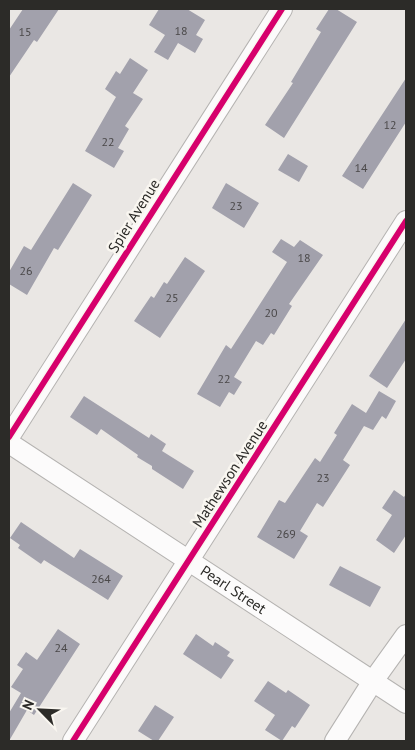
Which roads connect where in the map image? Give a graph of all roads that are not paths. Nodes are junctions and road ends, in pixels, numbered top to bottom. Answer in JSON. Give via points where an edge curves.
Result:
{"nodes":[{"id":1,"x":282,"y":9,"type":"edge"},
{"id":2,"x":406,"y":221,"type":"edge"},
{"id":3,"x":9,"y":437,"type":"edge"},
{"id":4,"x":9,"y":444,"type":"edge"},
{"id":5,"x":189,"y":562,"type":"junction"},
{"id":6,"x":406,"y":634,"type":"edge"},
{"id":7,"x":373,"y":681,"type":"junction"},
{"id":8,"x":406,"y":703,"type":"edge"},
{"id":9,"x":73,"y":741,"type":"edge"},
{"id":10,"x":335,"y":741,"type":"edge"}],
"edges":[{"from":1,"to":3,"type":"street","name":"Spier Avenue"},
{"from":2,"to":5,"type":"street","name":"Mathewson Avenue"},
{"from":4,"to":5,"type":"street","name":"Pearl Street"},
{"from":5,"to":7,"type":"street","name":"Pearl Street"},
{"from":5,"to":9,"type":"street","name":"Mathewson Avenue"},
{"from":6,"to":7,"type":"street"},
{"from":7,"to":8,"type":"street","name":"Pearl Street"},
{"from":7,"to":10,"type":"street"}]}
